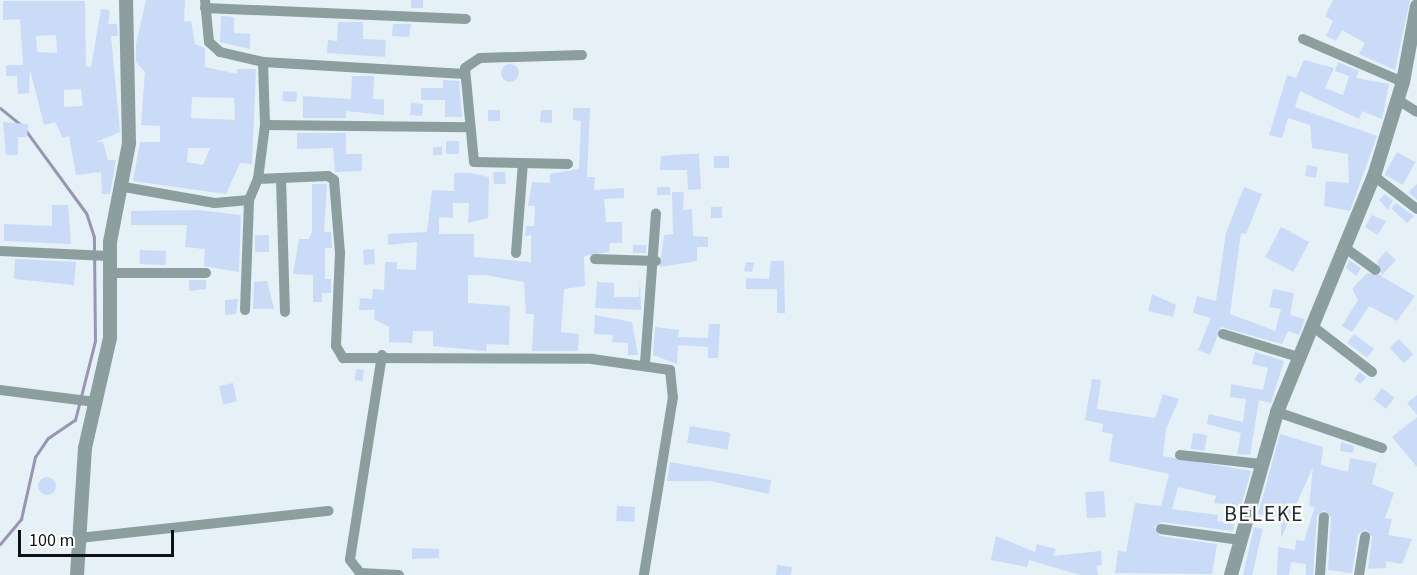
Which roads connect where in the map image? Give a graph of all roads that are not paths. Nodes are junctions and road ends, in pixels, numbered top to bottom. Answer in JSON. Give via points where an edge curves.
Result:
{"nodes":[{"id":1,"x":126,"y":0,"type":"edge"},
{"id":2,"x":205,"y":4,"type":"edge"},
{"id":3,"x":1417,"y":6,"type":"edge"},
{"id":4,"x":466,"y":19,"type":"dead end"},
{"id":5,"x":1303,"y":39,"type":"dead end"},
{"id":6,"x":582,"y":55,"type":"dead end"},
{"id":7,"x":263,"y":62,"type":"junction"},
{"id":8,"x":465,"y":74,"type":"junction"},
{"id":9,"x":1403,"y":82,"type":"junction"},
{"id":10,"x":1398,"y":100,"type":"junction"},
{"id":11,"x":1417,"y":112,"type":"edge"},
{"id":12,"x":265,"y":125,"type":"junction"},
{"id":13,"x":469,"y":127,"type":"junction"},
{"id":14,"x":523,"y":163,"type":"junction"},
{"id":15,"x":568,"y":164,"type":"dead end"},
{"id":16,"x":1374,"y":176,"type":"junction"},
{"id":17,"x":281,"y":178,"type":"junction"},
{"id":18,"x":258,"y":179,"type":"junction"},
{"id":19,"x":124,"y":187,"type":"junction"},
{"id":20,"x":249,"y":200,"type":"junction"},
{"id":21,"x":1417,"y":209,"type":"edge"},
{"id":22,"x":656,"y":213,"type":"dead end"},
{"id":23,"x":1344,"y":247,"type":"junction"},
{"id":24,"x":0,"y":251,"type":"edge"},
{"id":25,"x":516,"y":253,"type":"dead end"},
{"id":26,"x":105,"y":256,"type":"junction"},
{"id":27,"x":595,"y":259,"type":"dead end"},
{"id":28,"x":656,"y":261,"type":"junction"},
{"id":29,"x":1376,"y":270,"type":"dead end"},
{"id":30,"x":109,"y":273,"type":"junction"},
{"id":31,"x":206,"y":273,"type":"dead end"},
{"id":32,"x":245,"y":310,"type":"dead end"},
{"id":33,"x":285,"y":312,"type":"dead end"},
{"id":34,"x":1311,"y":325,"type":"junction"},
{"id":35,"x":1223,"y":334,"type":"dead end"},
{"id":36,"x":382,"y":355,"type":"junction"},
{"id":37,"x":1298,"y":357,"type":"junction"},
{"id":38,"x":645,"y":363,"type":"junction"},
{"id":39,"x":1372,"y":372,"type":"dead end"},
{"id":40,"x":0,"y":390,"type":"edge"},
{"id":41,"x":88,"y":401,"type":"junction"},
{"id":42,"x":1277,"y":412,"type":"junction"},
{"id":43,"x":1382,"y":447,"type":"dead end"},
{"id":44,"x":1180,"y":455,"type":"dead end"},
{"id":45,"x":1260,"y":464,"type":"junction"},
{"id":46,"x":329,"y":511,"type":"dead end"},
{"id":47,"x":1324,"y":517,"type":"dead end"},
{"id":48,"x":1161,"y":529,"type":"dead end"},
{"id":49,"x":1365,"y":536,"type":"dead end"},
{"id":50,"x":79,"y":538,"type":"junction"},
{"id":51,"x":1240,"y":540,"type":"junction"},
{"id":52,"x":77,"y":575,"type":"edge"},
{"id":53,"x":399,"y":575,"type":"edge"},
{"id":54,"x":644,"y":575,"type":"edge"},
{"id":55,"x":1231,"y":575,"type":"edge"},
{"id":56,"x":1320,"y":575,"type":"edge"},
{"id":57,"x":1359,"y":575,"type":"edge"}],
"edges":[{"from":1,"to":19,"type":"street","via":[[129,133]]},
{"from":2,"to":4,"type":"street"},
{"from":2,"to":7,"type":"street","via":[[214,49]]},
{"from":3,"to":9,"type":"street"},
{"from":5,"to":9,"type":"street"},
{"from":6,"to":8,"type":"street","via":[[475,59],[466,64]]},
{"from":7,"to":8,"type":"street"},
{"from":7,"to":12,"type":"street"},
{"from":8,"to":13,"type":"street"},
{"from":9,"to":10,"type":"street"},
{"from":10,"to":11,"type":"street"},
{"from":10,"to":16,"type":"street"},
{"from":12,"to":13,"type":"street"},
{"from":12,"to":18,"type":"street"},
{"from":13,"to":14,"type":"street","via":[[474,162]]},
{"from":14,"to":15,"type":"street"},
{"from":14,"to":25,"type":"street"},
{"from":16,"to":21,"type":"street"},
{"from":16,"to":23,"type":"street"},
{"from":17,"to":18,"type":"street"},
{"from":17,"to":33,"type":"street"},
{"from":17,"to":36,"type":"street","via":[[326,176],[334,180],[339,253],[337,350],[345,358]]},
{"from":18,"to":20,"type":"street"},
{"from":19,"to":20,"type":"street","via":[[215,203]]},
{"from":19,"to":26,"type":"street"},
{"from":20,"to":32,"type":"street"},
{"from":22,"to":28,"type":"street"},
{"from":23,"to":29,"type":"street"},
{"from":23,"to":34,"type":"street"},
{"from":24,"to":26,"type":"street"},
{"from":26,"to":30,"type":"street"},
{"from":27,"to":28,"type":"street"},
{"from":28,"to":38,"type":"street"},
{"from":30,"to":31,"type":"street"},
{"from":30,"to":41,"type":"street","via":[[110,338]]},
{"from":34,"to":37,"type":"street"},
{"from":34,"to":39,"type":"street"},
{"from":35,"to":37,"type":"street"},
{"from":36,"to":38,"type":"street"},
{"from":36,"to":53,"type":"street","via":[[350,560],[360,573]]},
{"from":37,"to":42,"type":"street"},
{"from":38,"to":54,"type":"street","via":[[668,368],[674,383]]},
{"from":40,"to":41,"type":"street"},
{"from":41,"to":50,"type":"street"},
{"from":42,"to":43,"type":"street"},
{"from":42,"to":45,"type":"street"},
{"from":44,"to":45,"type":"street"},
{"from":45,"to":51,"type":"street"},
{"from":46,"to":50,"type":"street"},
{"from":47,"to":56,"type":"street"},
{"from":48,"to":51,"type":"street"},
{"from":49,"to":57,"type":"street"},
{"from":50,"to":52,"type":"street"},
{"from":51,"to":55,"type":"street"}]}
